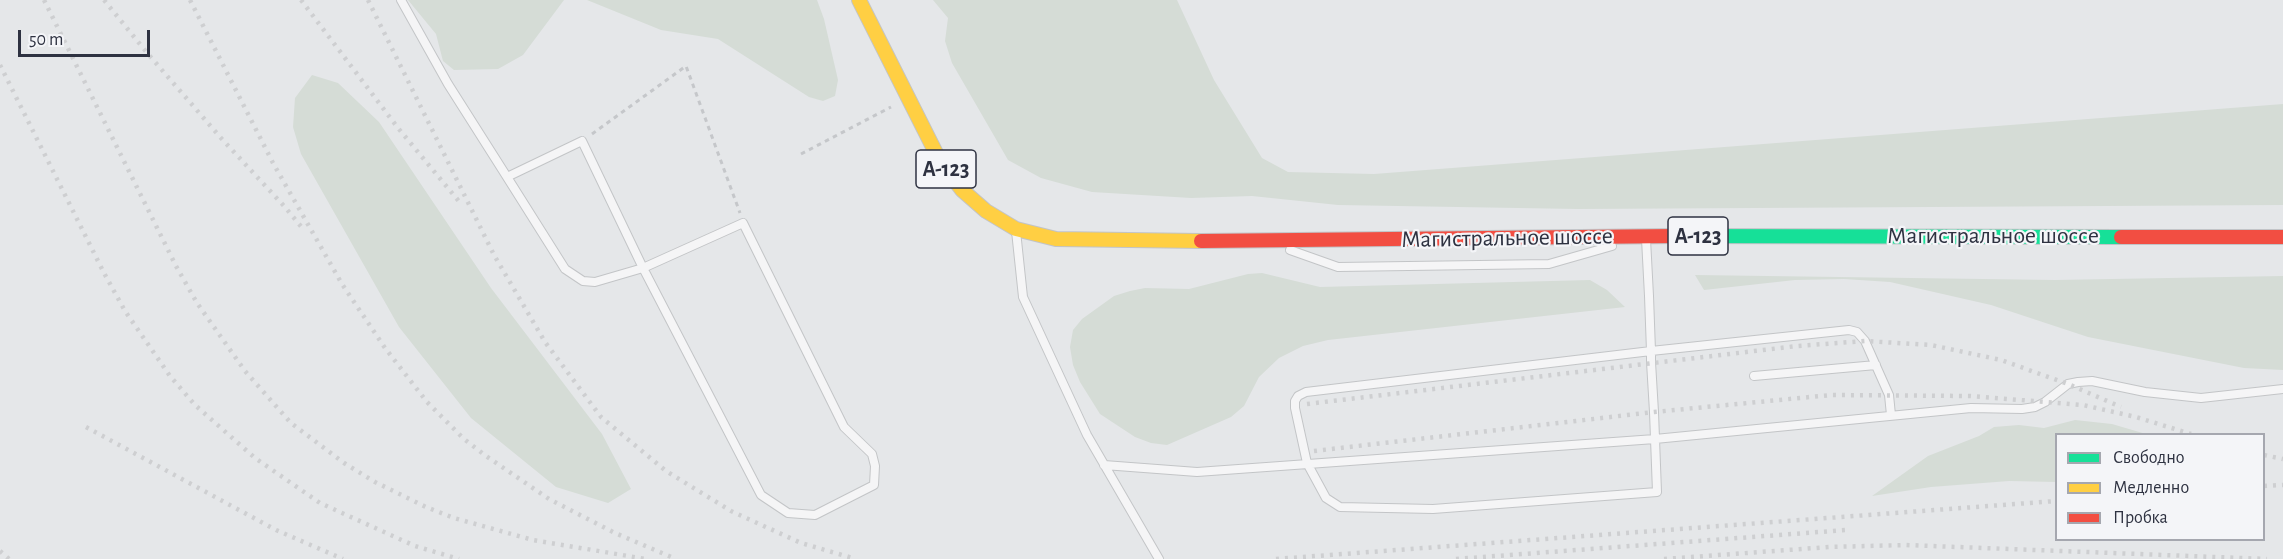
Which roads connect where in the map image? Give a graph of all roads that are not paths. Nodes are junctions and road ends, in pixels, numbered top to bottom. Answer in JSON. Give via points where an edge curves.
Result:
{"nodes":[{"id":1,"x":402,"y":0,"type":"edge"},
{"id":2,"x":859,"y":0,"type":"edge"},
{"id":3,"x":507,"y":177,"type":"junction"},
{"id":4,"x":1016,"y":229,"type":"junction"},
{"id":5,"x":1646,"y":236,"type":"junction"},
{"id":6,"x":2283,"y":237,"type":"edge"},
{"id":7,"x":1268,"y":242,"type":"junction"},
{"id":8,"x":643,"y":268,"type":"junction"},
{"id":9,"x":1651,"y":351,"type":"junction"},
{"id":10,"x":1876,"y":365,"type":"junction"},
{"id":11,"x":1754,"y":376,"type":"dead end"},
{"id":12,"x":2283,"y":389,"type":"edge"},
{"id":13,"x":1891,"y":415,"type":"junction"},
{"id":14,"x":1655,"y":439,"type":"junction"},
{"id":15,"x":1307,"y":463,"type":"junction"},
{"id":16,"x":1104,"y":465,"type":"junction"},
{"id":17,"x":1159,"y":559,"type":"edge"}],
"edges":[{"from":1,"to":3,"type":"lane","via":[[448,84]]},
{"from":2,"to":4,"type":"main road","name":"Магистральное шоссе","number":"А-123","via":[[940,161],[962,190]]},
{"from":3,"to":8,"type":"lane","via":[[565,269],[574,276],[595,282]]},
{"from":3,"to":8,"type":"lane","via":[[582,141]]},
{"from":4,"to":7,"type":"main road","name":"Магистральное шоссе","number":"А-123","via":[[1056,239]]},
{"from":4,"to":16,"type":"lane","via":[[1023,297]]},
{"from":5,"to":6,"type":"main road","name":"Магистральное шоссе","number":"А-123"},
{"from":5,"to":7,"type":"main road","name":"Магистральное шоссе","number":"А-123"},
{"from":5,"to":7,"type":"lane","via":[[1549,264],[1338,267]]},
{"from":5,"to":9,"type":"lane"},
{"from":8,"to":8,"type":"lane","via":[[743,223],[844,427],[872,454],[874,485],[815,515],[788,513],[761,495]]},
{"from":9,"to":10,"type":"lane","via":[[1849,330],[1862,335]]},
{"from":9,"to":14,"type":"lane"},
{"from":9,"to":15,"type":"lane","via":[[1306,393],[1298,396],[1295,408]]},
{"from":10,"to":11,"type":"lane"},
{"from":10,"to":13,"type":"lane","via":[[1889,396]]},
{"from":12,"to":13,"type":"lane","via":[[2201,398],[2092,381],[2068,384],[2035,407]]},
{"from":13,"to":14,"type":"lane"},
{"from":14,"to":15,"type":"lane"},
{"from":14,"to":15,"type":"lane","via":[[1657,492],[1496,505],[1433,509],[1340,507],[1326,498]]},
{"from":15,"to":16,"type":"lane","via":[[1197,471]]},
{"from":16,"to":17,"type":"lane"}]}
